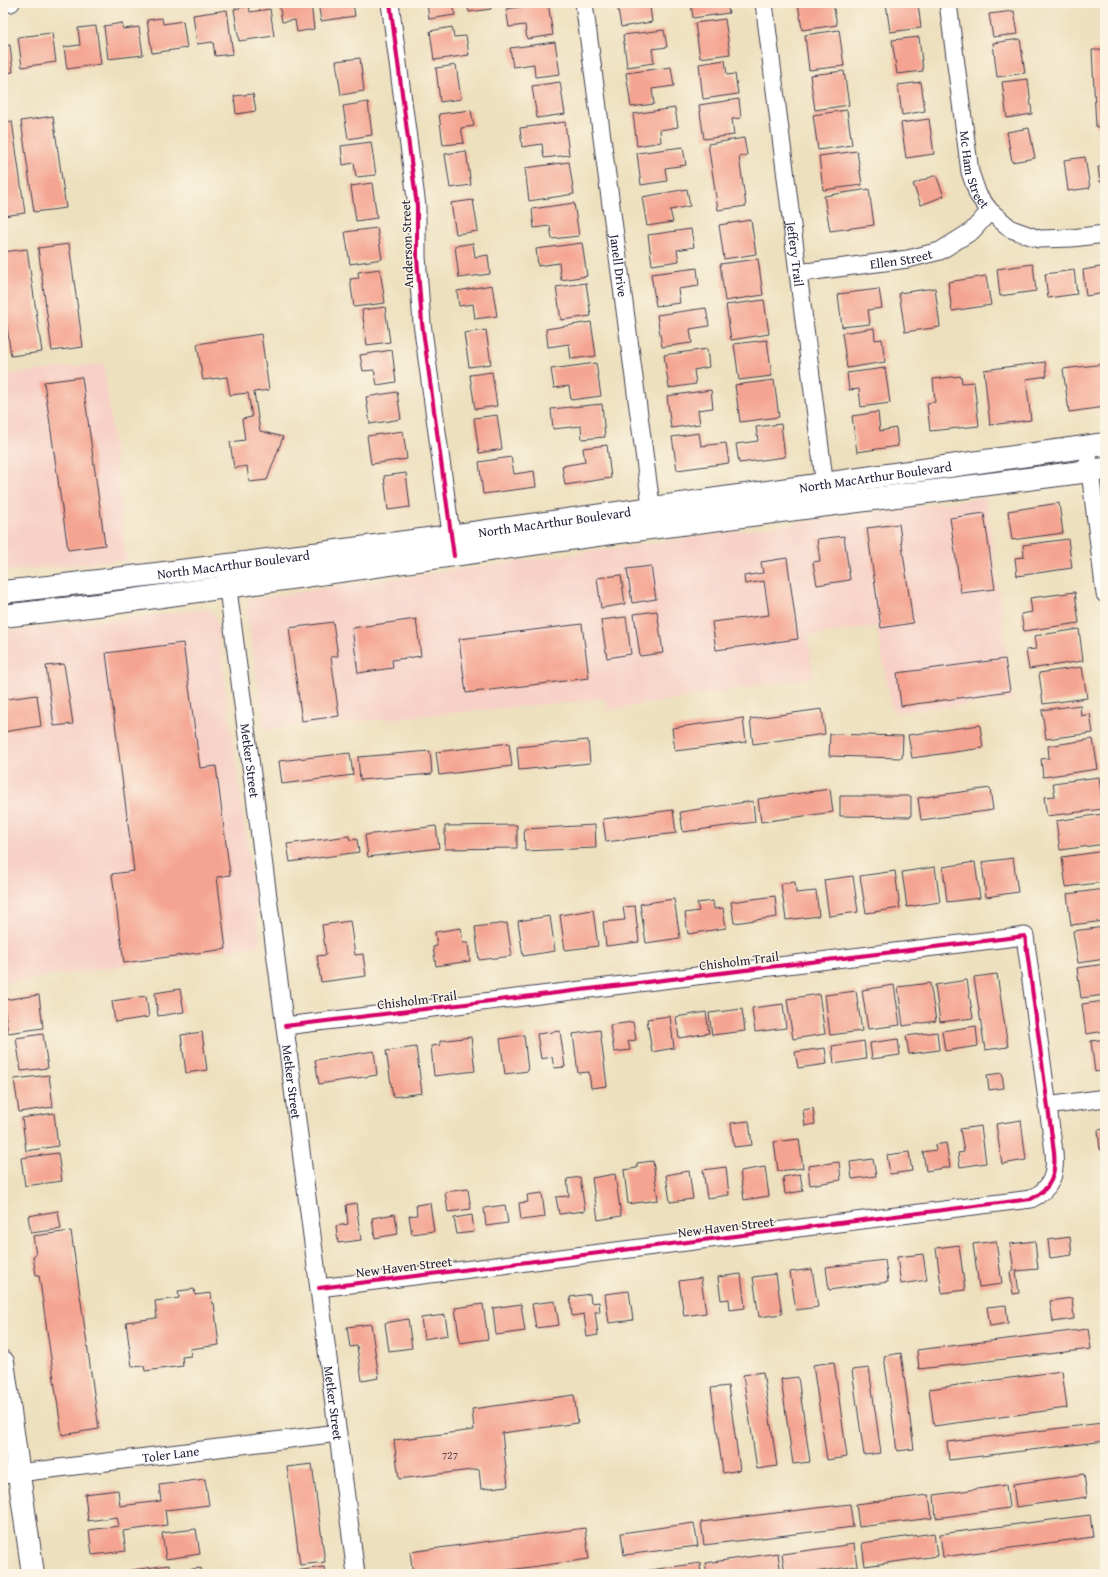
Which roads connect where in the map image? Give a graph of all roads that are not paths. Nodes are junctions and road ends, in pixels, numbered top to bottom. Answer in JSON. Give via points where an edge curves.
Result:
{"nodes":[{"id":1,"x":12,"y":3,"type":"edge"},
{"id":2,"x":390,"y":3,"type":"edge"},
{"id":3,"x":584,"y":3,"type":"edge"},
{"id":4,"x":764,"y":3,"type":"edge"},
{"id":5,"x":948,"y":3,"type":"edge"},
{"id":6,"x":3,"y":4,"type":"edge"},
{"id":7,"x":990,"y":211,"type":"junction"},
{"id":8,"x":1105,"y":234,"type":"edge"},
{"id":9,"x":798,"y":273,"type":"junction"},
{"id":10,"x":1096,"y":446,"type":"edge"},
{"id":11,"x":1097,"y":470,"type":"edge"},
{"id":12,"x":824,"y":484,"type":"junction"},
{"id":13,"x":827,"y":506,"type":"junction"},
{"id":14,"x":653,"y":518,"type":"junction"},
{"id":15,"x":452,"y":546,"type":"junction"},
{"id":16,"x":188,"y":571,"type":"junction"},
{"id":17,"x":227,"y":577,"type":"junction"},
{"id":18,"x":3,"y":592,"type":"edge"},
{"id":19,"x":1105,"y":594,"type":"edge"},
{"id":20,"x":98,"y":605,"type":"junction"},
{"id":21,"x":3,"y":616,"type":"edge"},
{"id":22,"x":285,"y":1026,"type":"junction"},
{"id":23,"x":1105,"y":1098,"type":"edge"},
{"id":24,"x":1047,"y":1106,"type":"junction"},
{"id":25,"x":319,"y":1288,"type":"junction"},
{"id":26,"x":3,"y":1362,"type":"edge"},
{"id":27,"x":338,"y":1433,"type":"junction"},
{"id":28,"x":11,"y":1474,"type":"edge"},
{"id":29,"x":33,"y":1574,"type":"edge"},
{"id":30,"x":356,"y":1574,"type":"edge"}],
"edges":[{"from":1,"to":6,"type":"street"},
{"from":2,"to":15,"type":"street","name":"Anderson Street","via":[[417,206],[417,257],[422,323]]},
{"from":3,"to":14,"type":"street","name":"Janell Drive"},
{"from":4,"to":9,"type":"street","name":"Jeffery Trail"},
{"from":5,"to":7,"type":"street","name":"Mc Ham Street","via":[[970,172],[978,195]]},
{"from":7,"to":8,"type":"street","name":"Mc Ham Street","via":[[1011,229],[1039,239]]},
{"from":7,"to":9,"type":"street","name":"Ellen Street","via":[[972,231],[940,251],[908,258]]},
{"from":9,"to":12,"type":"street","name":"Jeffery Trail"},
{"from":10,"to":11,"type":"street"},
{"from":10,"to":12,"type":"main road","name":"North MacArthur Boulevard"},
{"from":11,"to":13,"type":"main road","name":"North MacArthur Boulevard"},
{"from":11,"to":19,"type":"street"},
{"from":12,"to":13,"type":"street","name":"Jeffery Trail"},
{"from":12,"to":14,"type":"main road","name":"North MacArthur Boulevard"},
{"from":13,"to":14,"type":"main road","name":"North MacArthur Boulevard"},
{"from":14,"to":15,"type":"main road","name":"North MacArthur Boulevard"},
{"from":15,"to":17,"type":"main road","name":"North MacArthur Boulevard"},
{"from":16,"to":17,"type":"main road","name":"North MacArthur Boulevard"},
{"from":16,"to":18,"type":"main road","name":"North MacArthur Boulevard"},
{"from":16,"to":20,"type":"main road","via":[[157,583],[116,592],[99,600]]},
{"from":17,"to":20,"type":"main road","name":"North MacArthur Boulevard"},
{"from":17,"to":22,"type":"street","name":"Metker Street"},
{"from":20,"to":21,"type":"main road","name":"North MacArthur Boulevard"},
{"from":22,"to":24,"type":"street","name":"Chisholm Trail","via":[[1025,936]]},
{"from":22,"to":25,"type":"street","name":"Metker Street"},
{"from":23,"to":24,"type":"street"},
{"from":24,"to":25,"type":"street","name":"New Haven Street","via":[[1055,1166],[1052,1180],[1045,1190],[1031,1199]]},
{"from":25,"to":27,"type":"street","name":"Metker Street"},
{"from":26,"to":28,"type":"main road"},
{"from":27,"to":28,"type":"street","name":"Toler Lane"},
{"from":27,"to":30,"type":"street","name":"Metker Street"},
{"from":28,"to":29,"type":"main road"}]}
